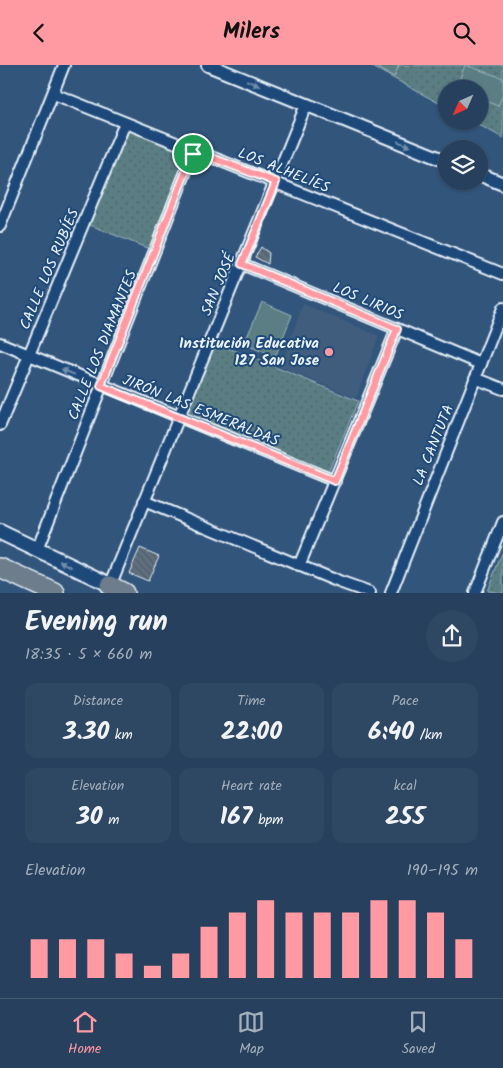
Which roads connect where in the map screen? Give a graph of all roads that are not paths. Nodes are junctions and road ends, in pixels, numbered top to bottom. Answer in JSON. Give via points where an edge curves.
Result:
{"nodes":[{"id":1,"x":64,"y":65,"type":"edge"},
{"id":2,"x":208,"y":65,"type":"edge"},
{"id":3,"x":54,"y":94,"type":"junction"},
{"id":4,"x":306,"y":105,"type":"junction"},
{"id":5,"x":125,"y":123,"type":"junction"},
{"id":6,"x":194,"y":151,"type":"junction"},
{"id":7,"x":438,"y":158,"type":"edge"},
{"id":8,"x":488,"y":178,"type":"edge"},
{"id":9,"x":276,"y":182,"type":"junction"},
{"id":10,"x":503,"y":184,"type":"edge"},
{"id":11,"x":0,"y":226,"type":"edge"},
{"id":12,"x":242,"y":264,"type":"junction"},
{"id":13,"x":503,"y":274,"type":"edge"},
{"id":14,"x":503,"y":308,"type":"edge"},
{"id":15,"x":397,"y":329,"type":"junction"},
{"id":16,"x":0,"y":343,"type":"edge"},
{"id":17,"x":29,"y":355,"type":"junction"},
{"id":18,"x":481,"y":364,"type":"junction"},
{"id":19,"x":475,"y":378,"type":"junction"},
{"id":20,"x":101,"y":386,"type":"junction"},
{"id":21,"x":503,"y":389,"type":"edge"},
{"id":22,"x":178,"y":417,"type":"junction"},
{"id":23,"x":0,"y":425,"type":"edge"},
{"id":24,"x":335,"y":481,"type":"junction"},
{"id":25,"x":144,"y":501,"type":"junction"},
{"id":26,"x":503,"y":522,"type":"edge"},
{"id":27,"x":0,"y":532,"type":"edge"},
{"id":28,"x":37,"y":550,"type":"junction"},
{"id":29,"x":299,"y":566,"type":"junction"},
{"id":30,"x":0,"y":568,"type":"edge"},
{"id":31,"x":120,"y":591,"type":"edge"},
{"id":32,"x":56,"y":593,"type":"edge"},
{"id":33,"x":370,"y":593,"type":"edge"},
{"id":34,"x":391,"y":593,"type":"edge"},
{"id":35,"x":475,"y":593,"type":"edge"}],
"edges":[{"from":1,"to":3,"type":"street"},
{"from":2,"to":4,"type":"street","one_way":true},
{"from":3,"to":5,"type":"street","name":"LOS ALHELÍES"},
{"from":3,"to":11,"type":"street"},
{"from":4,"to":7,"type":"street","one_way":true},
{"from":4,"to":9,"type":"street","name":"SAN JOSÉ"},
{"from":5,"to":6,"type":"street","name":"LOS ALHELÍES"},
{"from":5,"to":17,"type":"street","name":"CALLE LOS RUBÍES"},
{"from":6,"to":9,"type":"street","name":"LOS ALHELÍES"},
{"from":6,"to":20,"type":"street","name":"CALLE LOS DIAMANTES"},
{"from":8,"to":10,"type":"street"},
{"from":9,"to":12,"type":"street","name":"SAN JOSÉ"},
{"from":9,"to":13,"type":"street","name":"LOS ALHELÍES"},
{"from":12,"to":15,"type":"street","name":"LOS LIRIOS"},
{"from":12,"to":22,"type":"street","name":"SAN JOSÉ"},
{"from":14,"to":18,"type":"street","name":"LA CANTUTA"},
{"from":15,"to":18,"type":"street","name":"LOS LIRIOS"},
{"from":15,"to":24,"type":"street"},
{"from":16,"to":17,"type":"street","name":"JIRÓN LAS ESMERALDAS"},
{"from":20,"to":17,"type":"street","name":"JIRÓN LAS ESMERALDAS","one_way":true},
{"from":17,"to":23,"type":"street","name":"CALLE LOS RUBÍES"},
{"from":18,"to":19,"type":"street","name":"LA CANTUTA"},
{"from":19,"to":21,"type":"street"},
{"from":19,"to":34,"type":"street","name":"LA CANTUTA"},
{"from":20,"to":22,"type":"street","name":"JIRÓN LAS ESMERALDAS"},
{"from":20,"to":28,"type":"street","name":"CALLE LOS DIAMANTES"},
{"from":22,"to":24,"type":"street","name":"JIRÓN LAS ESMERALDAS"},
{"from":22,"to":25,"type":"street","name":"SAN JOSÉ"},
{"from":24,"to":29,"type":"street"},
{"from":25,"to":29,"type":"street"},
{"from":25,"to":31,"type":"street","name":"SAN JOSÉ"},
{"from":26,"to":35,"type":"street"},
{"from":27,"to":28,"type":"main road"},
{"from":31,"to":28,"type":"main road","one_way":true},
{"from":29,"to":33,"type":"street"},
{"from":30,"to":32,"type":"highway"}]}
